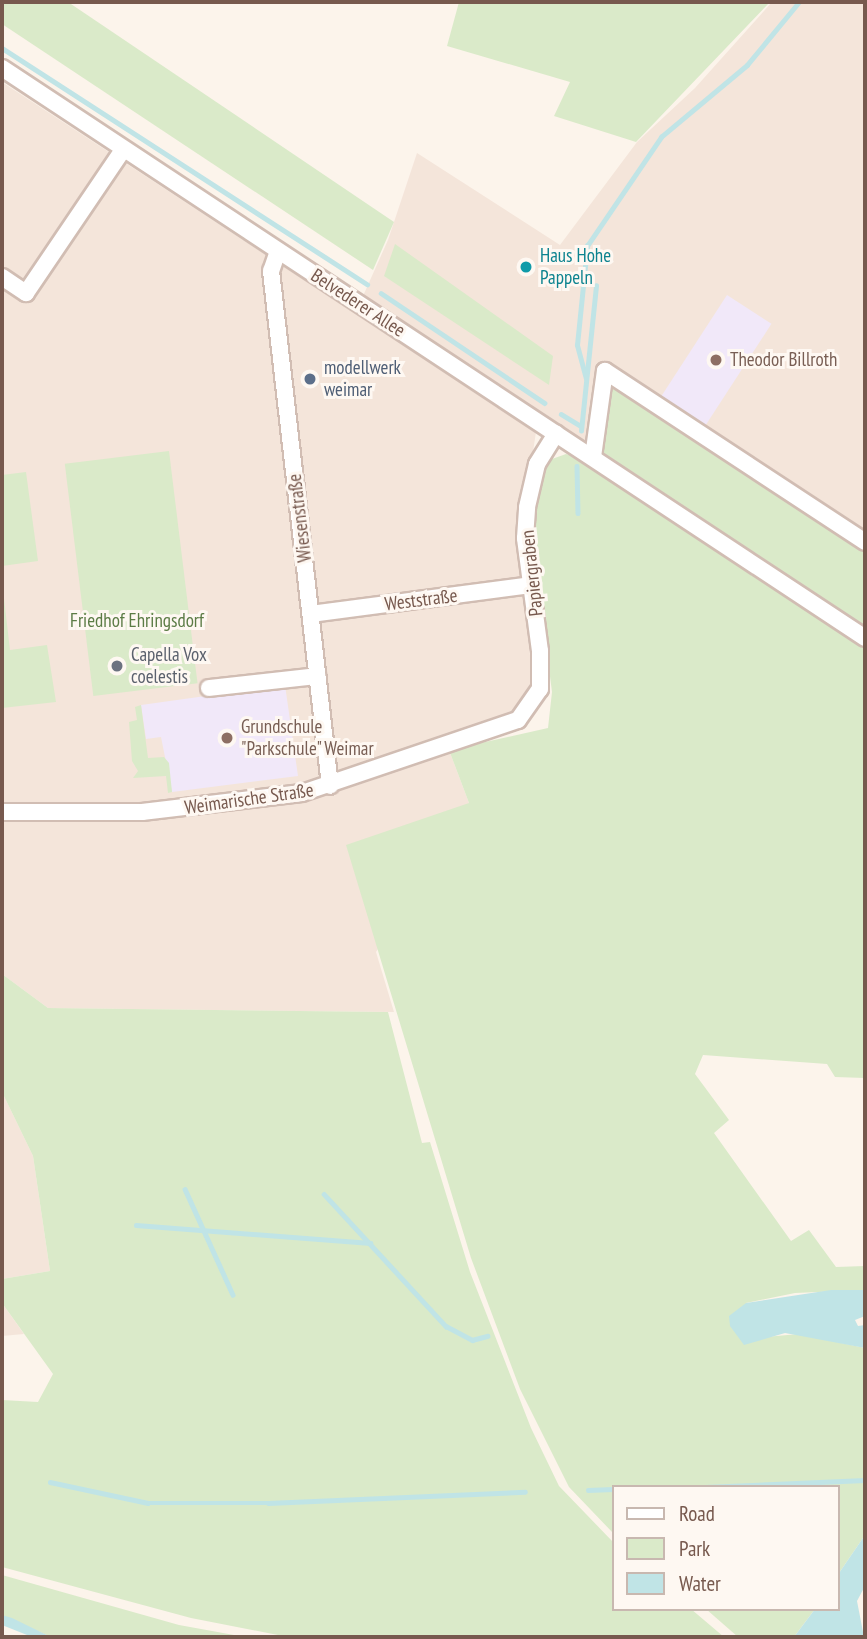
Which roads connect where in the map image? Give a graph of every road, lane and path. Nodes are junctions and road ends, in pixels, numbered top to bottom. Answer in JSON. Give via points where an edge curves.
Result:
{"nodes":[{"id":1,"x":2,"y":68,"type":"edge"},
{"id":2,"x":123,"y":150,"type":"junction"},
{"id":3,"x":278,"y":251,"type":"junction"},
{"id":4,"x":2,"y":277,"type":"edge"},
{"id":5,"x":556,"y":433,"type":"junction"},
{"id":6,"x":593,"y":457,"type":"junction"},
{"id":7,"x":865,"y":542,"type":"edge"},
{"id":8,"x":530,"y":585,"type":"junction"},
{"id":9,"x":312,"y":614,"type":"junction"},
{"id":10,"x":865,"y":638,"type":"edge"},
{"id":11,"x":317,"y":676,"type":"junction"},
{"id":12,"x":209,"y":688,"type":"dead end"},
{"id":13,"x":525,"y":715,"type":"joint"},
{"id":14,"x":330,"y":786,"type":"junction"},
{"id":15,"x":2,"y":812,"type":"edge"}],
"edges":[{"from":1,"to":2,"type":"street","name":"Belvederer Allee"},
{"from":2,"to":3,"type":"street","name":"Belvederer Allee"},
{"from":2,"to":4,"type":"street","via":[[26,293]]},
{"from":3,"to":5,"type":"street","name":"Belvederer Allee"},
{"from":3,"to":9,"type":"street","name":"Wiesenstraße","via":[[271,271]]},
{"from":5,"to":6,"type":"street","name":"Belvederer Allee"},
{"from":5,"to":8,"type":"street","name":"Papiergraben","via":[[537,464],[527,507]]},
{"from":6,"to":7,"type":"street","via":[[605,371]]},
{"from":6,"to":10,"type":"street","name":"Belvederer Allee"},
{"from":8,"to":9,"type":"street","name":"Weststraße"},
{"from":8,"to":13,"type":"street","name":"Papiergraben","via":[[540,689]]},
{"from":9,"to":11,"type":"street","name":"Wiesenstraße"},
{"from":11,"to":12,"type":"street"},
{"from":11,"to":14,"type":"street","name":"Wiesenstraße"},
{"from":13,"to":14,"type":"street","name":"Weimarische Straße"},
{"from":14,"to":15,"type":"street","name":"Weimarische Straße","via":[[265,799],[142,812]]}]}
